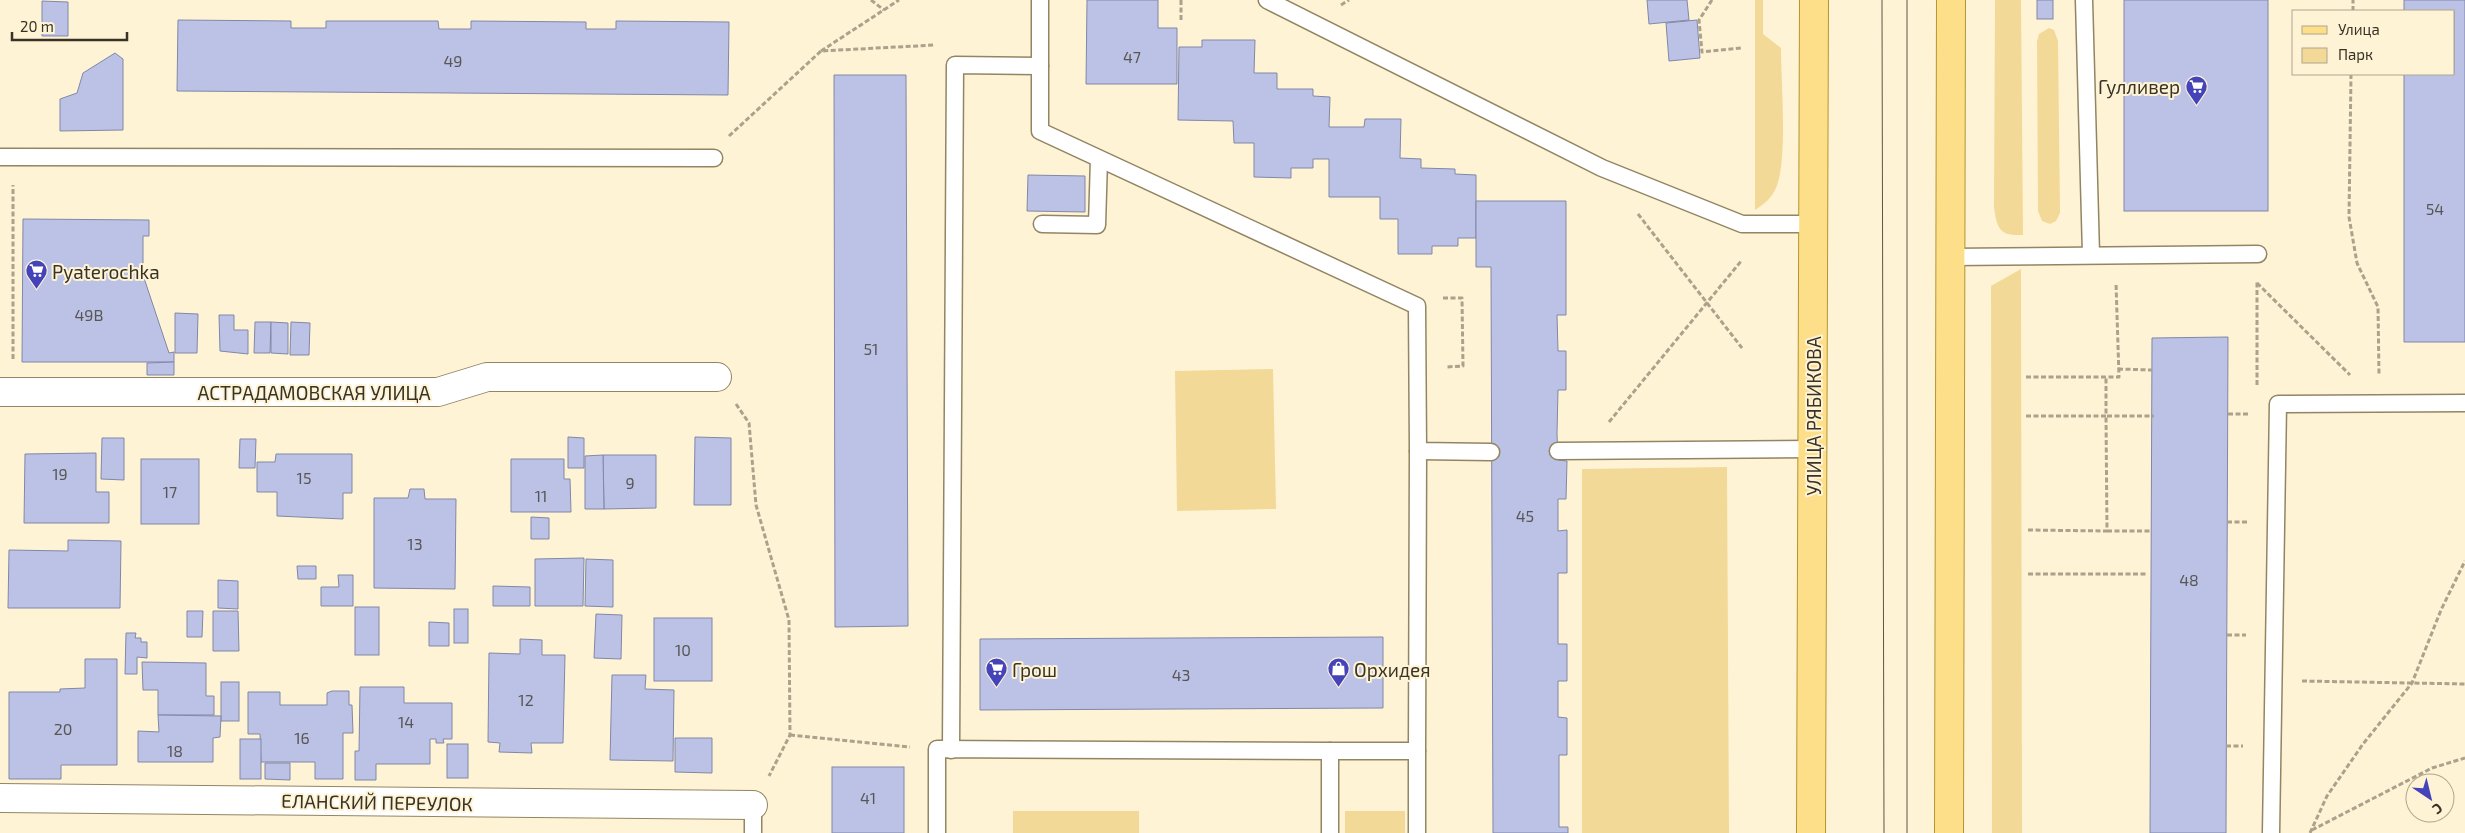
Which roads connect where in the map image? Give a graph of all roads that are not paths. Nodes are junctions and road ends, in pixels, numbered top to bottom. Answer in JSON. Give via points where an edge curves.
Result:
{"nodes":[{"id":1,"x":1040,"y":0,"type":"edge"},
{"id":2,"x":1267,"y":0,"type":"edge"},
{"id":3,"x":1814,"y":0,"type":"edge"},
{"id":4,"x":1951,"y":0,"type":"edge"},
{"id":5,"x":2084,"y":0,"type":"edge"},
{"id":6,"x":1040,"y":66,"type":"junction"},
{"id":7,"x":0,"y":157,"type":"edge"},
{"id":8,"x":714,"y":158,"type":"dead end"},
{"id":9,"x":1099,"y":159,"type":"junction"},
{"id":10,"x":1042,"y":224,"type":"dead end"},
{"id":11,"x":1813,"y":224,"type":"junction"},
{"id":12,"x":2091,"y":254,"type":"junction"},
{"id":13,"x":2258,"y":254,"type":"road end"},
{"id":14,"x":1950,"y":257,"type":"junction"},
{"id":15,"x":717,"y":377,"type":"road end"},
{"id":16,"x":0,"y":392,"type":"edge"},
{"id":17,"x":2465,"y":403,"type":"edge"},
{"id":18,"x":1813,"y":449,"type":"junction"},
{"id":19,"x":1418,"y":451,"type":"junction"},
{"id":20,"x":1558,"y":451,"type":"dead end"},
{"id":21,"x":1491,"y":452,"type":"dead end"},
{"id":22,"x":944,"y":750,"type":"junction"},
{"id":23,"x":1330,"y":751,"type":"junction"},
{"id":24,"x":1417,"y":752,"type":"junction"},
{"id":25,"x":0,"y":798,"type":"edge"},
{"id":26,"x":753,"y":805,"type":"joint"},
{"id":27,"x":753,"y":833,"type":"edge"},
{"id":28,"x":937,"y":833,"type":"edge"},
{"id":29,"x":1330,"y":833,"type":"edge"},
{"id":30,"x":1418,"y":833,"type":"edge"},
{"id":31,"x":1811,"y":833,"type":"edge"},
{"id":32,"x":1949,"y":833,"type":"edge"},
{"id":33,"x":2271,"y":833,"type":"edge"}],
"edges":[{"from":1,"to":6,"type":"lane"},
{"from":2,"to":11,"type":"lane","via":[[1602,168],[1742,224]]},
{"from":3,"to":11,"type":"main road","name":"УЛИЦА РЯБИКОВА"},
{"from":4,"to":14,"type":"main road"},
{"from":5,"to":12,"type":"lane"},
{"from":6,"to":9,"type":"lane","via":[[1040,131]]},
{"from":6,"to":22,"type":"lane","via":[[955,65]]},
{"from":7,"to":8,"type":"lane"},
{"from":9,"to":10,"type":"lane","via":[[1097,225]]},
{"from":9,"to":19,"type":"lane","via":[[1417,306]]},
{"from":11,"to":18,"type":"main road","name":"УЛИЦА РЯБИКОВА"},
{"from":12,"to":13,"type":"lane"},
{"from":12,"to":14,"type":"lane"},
{"from":14,"to":32,"type":"main road"},
{"from":15,"to":16,"type":"street","name":"АСТРАДАМОВСКАЯ УЛИЦА","via":[[487,377],[438,392]]},
{"from":17,"to":33,"type":"lane","via":[[2278,404]]},
{"from":18,"to":20,"type":"lane"},
{"from":18,"to":31,"type":"main road","name":"УЛИЦА РЯБИКОВА"},
{"from":19,"to":21,"type":"lane"},
{"from":19,"to":24,"type":"lane"},
{"from":22,"to":23,"type":"lane"},
{"from":22,"to":28,"type":"lane"},
{"from":23,"to":24,"type":"lane"},
{"from":23,"to":29,"type":"lane"},
{"from":24,"to":30,"type":"lane"},
{"from":25,"to":26,"type":"street","name":"ЕЛАНСКИЙ ПЕРЕУЛОК"},
{"from":26,"to":27,"type":"lane"}]}
